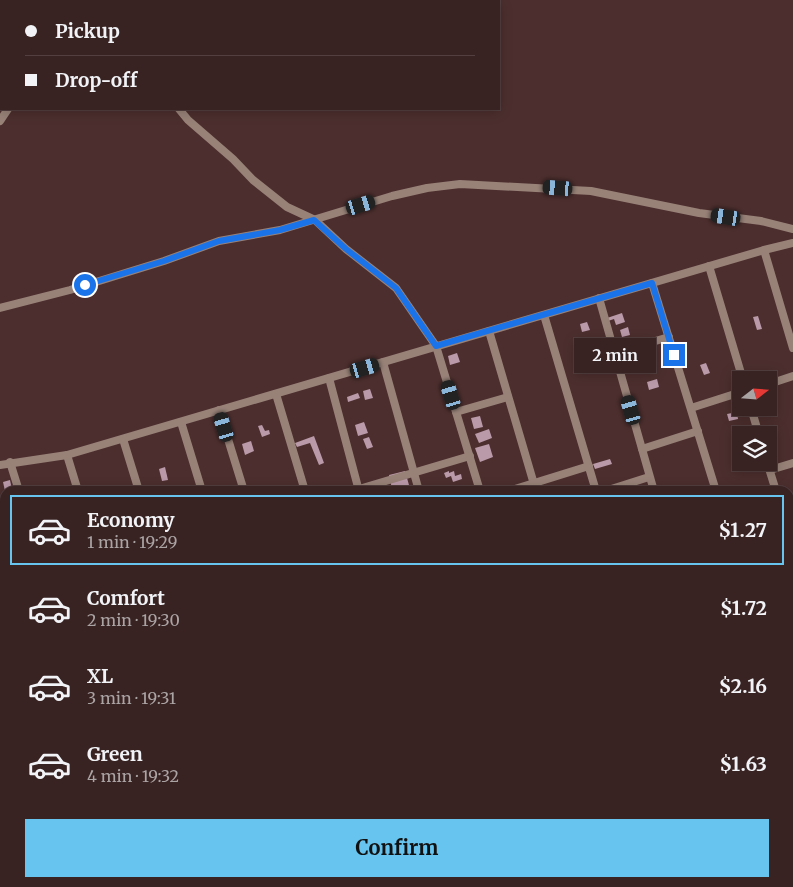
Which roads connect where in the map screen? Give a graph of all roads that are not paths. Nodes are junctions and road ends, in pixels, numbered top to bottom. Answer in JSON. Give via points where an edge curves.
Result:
{"nodes":[{"id":1,"x":7,"y":110,"type":"edge"},
{"id":2,"x":180,"y":110,"type":"edge"},
{"id":3,"x":0,"y":121,"type":"edge"},
{"id":4,"x":314,"y":220,"type":"junction"},
{"id":5,"x":793,"y":229,"type":"edge"},
{"id":6,"x":793,"y":243,"type":"edge"},
{"id":7,"x":764,"y":250,"type":"junction"},
{"id":8,"x":709,"y":266,"type":"junction"},
{"id":9,"x":652,"y":283,"type":"junction"},
{"id":10,"x":599,"y":298,"type":"junction"},
{"id":11,"x":0,"y":308,"type":"edge"},
{"id":12,"x":544,"y":315,"type":"junction"},
{"id":13,"x":489,"y":331,"type":"junction"},
{"id":14,"x":668,"y":337,"type":"junction"},
{"id":15,"x":436,"y":346,"type":"junction"},
{"id":16,"x":793,"y":348,"type":"edge"},
{"id":17,"x":614,"y":352,"type":"junction"},
{"id":18,"x":383,"y":362,"type":"junction"},
{"id":19,"x":740,"y":371,"type":"edge"},
{"id":20,"x":793,"y":376,"type":"edge"},
{"id":21,"x":329,"y":378,"type":"junction"},
{"id":22,"x":778,"y":381,"type":"edge"},
{"id":23,"x":276,"y":394,"type":"junction"},
{"id":24,"x":732,"y":395,"type":"edge"},
{"id":25,"x":508,"y":397,"type":"junction"},
{"id":26,"x":691,"y":408,"type":"junction"},
{"id":27,"x":219,"y":410,"type":"junction"},
{"id":28,"x":456,"y":412,"type":"junction"},
{"id":29,"x":182,"y":422,"type":"junction"},
{"id":30,"x":698,"y":431,"type":"junction"},
{"id":31,"x":123,"y":439,"type":"junction"},
{"id":32,"x":642,"y":448,"type":"junction"},
{"id":33,"x":67,"y":455,"type":"junction"},
{"id":34,"x":470,"y":456,"type":"junction"},
{"id":35,"x":10,"y":462,"type":"junction"},
{"id":36,"x":793,"y":463,"type":"edge"},
{"id":37,"x":0,"y":465,"type":"edge"},
{"id":38,"x":777,"y":465,"type":"edge"},
{"id":39,"x":589,"y":466,"type":"junction"},
{"id":40,"x":770,"y":471,"type":"edge"},
{"id":41,"x":414,"y":473,"type":"junction"},
{"id":42,"x":649,"y":477,"type":"junction"},
{"id":43,"x":534,"y":483,"type":"junction"},
{"id":44,"x":17,"y":486,"type":"edge"},
{"id":45,"x":76,"y":486,"type":"edge"},
{"id":46,"x":137,"y":486,"type":"edge"},
{"id":47,"x":201,"y":486,"type":"edge"},
{"id":48,"x":242,"y":486,"type":"edge"},
{"id":49,"x":304,"y":486,"type":"edge"},
{"id":50,"x":358,"y":486,"type":"edge"},
{"id":51,"x":372,"y":486,"type":"edge"},
{"id":52,"x":418,"y":486,"type":"edge"},
{"id":53,"x":479,"y":486,"type":"edge"},
{"id":54,"x":525,"y":486,"type":"edge"},
{"id":55,"x":535,"y":486,"type":"edge"},
{"id":56,"x":595,"y":486,"type":"edge"},
{"id":57,"x":621,"y":486,"type":"edge"},
{"id":58,"x":652,"y":486,"type":"edge"},
{"id":59,"x":714,"y":486,"type":"edge"},
{"id":60,"x":774,"y":486,"type":"edge"}],
"edges":[{"from":1,"to":3,"type":"street"},
{"from":2,"to":4,"type":"street","via":[[253,180],[287,207]]},
{"from":4,"to":5,"type":"street","via":[[392,196],[460,184],[591,191],[699,214],[761,221]]},
{"from":4,"to":11,"type":"street","via":[[219,241],[70,290]]},
{"from":4,"to":15,"type":"street","via":[[396,288]]},
{"from":6,"to":7,"type":"street"},
{"from":7,"to":8,"type":"street"},
{"from":7,"to":16,"type":"street"},
{"from":8,"to":9,"type":"street"},
{"from":8,"to":19,"type":"street"},
{"from":9,"to":10,"type":"street"},
{"from":9,"to":14,"type":"street"},
{"from":10,"to":12,"type":"street"},
{"from":10,"to":17,"type":"street"},
{"from":12,"to":13,"type":"street"},
{"from":12,"to":39,"type":"street"},
{"from":13,"to":15,"type":"street"},
{"from":13,"to":25,"type":"street"},
{"from":14,"to":17,"type":"street"},
{"from":14,"to":26,"type":"street"},
{"from":15,"to":18,"type":"street"},
{"from":15,"to":28,"type":"street"},
{"from":17,"to":32,"type":"street"},
{"from":18,"to":21,"type":"street"},
{"from":18,"to":41,"type":"street"},
{"from":20,"to":22,"type":"street"},
{"from":21,"to":23,"type":"street"},
{"from":21,"to":50,"type":"street"},
{"from":23,"to":27,"type":"street"},
{"from":23,"to":49,"type":"street"},
{"from":24,"to":26,"type":"street"},
{"from":25,"to":28,"type":"street"},
{"from":25,"to":43,"type":"street"},
{"from":26,"to":30,"type":"street"},
{"from":27,"to":29,"type":"street"},
{"from":27,"to":48,"type":"street"},
{"from":28,"to":34,"type":"street"},
{"from":29,"to":31,"type":"street"},
{"from":29,"to":47,"type":"street"},
{"from":30,"to":32,"type":"street"},
{"from":30,"to":59,"type":"street"},
{"from":31,"to":33,"type":"street"},
{"from":31,"to":46,"type":"street"},
{"from":32,"to":42,"type":"street"},
{"from":33,"to":35,"type":"street"},
{"from":33,"to":45,"type":"street"},
{"from":34,"to":41,"type":"street"},
{"from":34,"to":53,"type":"street"},
{"from":35,"to":37,"type":"street"},
{"from":35,"to":44,"type":"street"},
{"from":36,"to":38,"type":"street"},
{"from":39,"to":43,"type":"street"},
{"from":39,"to":56,"type":"street"},
{"from":40,"to":60,"type":"street"},
{"from":41,"to":51,"type":"street"},
{"from":41,"to":52,"type":"street"},
{"from":42,"to":57,"type":"street"},
{"from":42,"to":58,"type":"street"},
{"from":43,"to":54,"type":"street"},
{"from":43,"to":55,"type":"street"}]}
